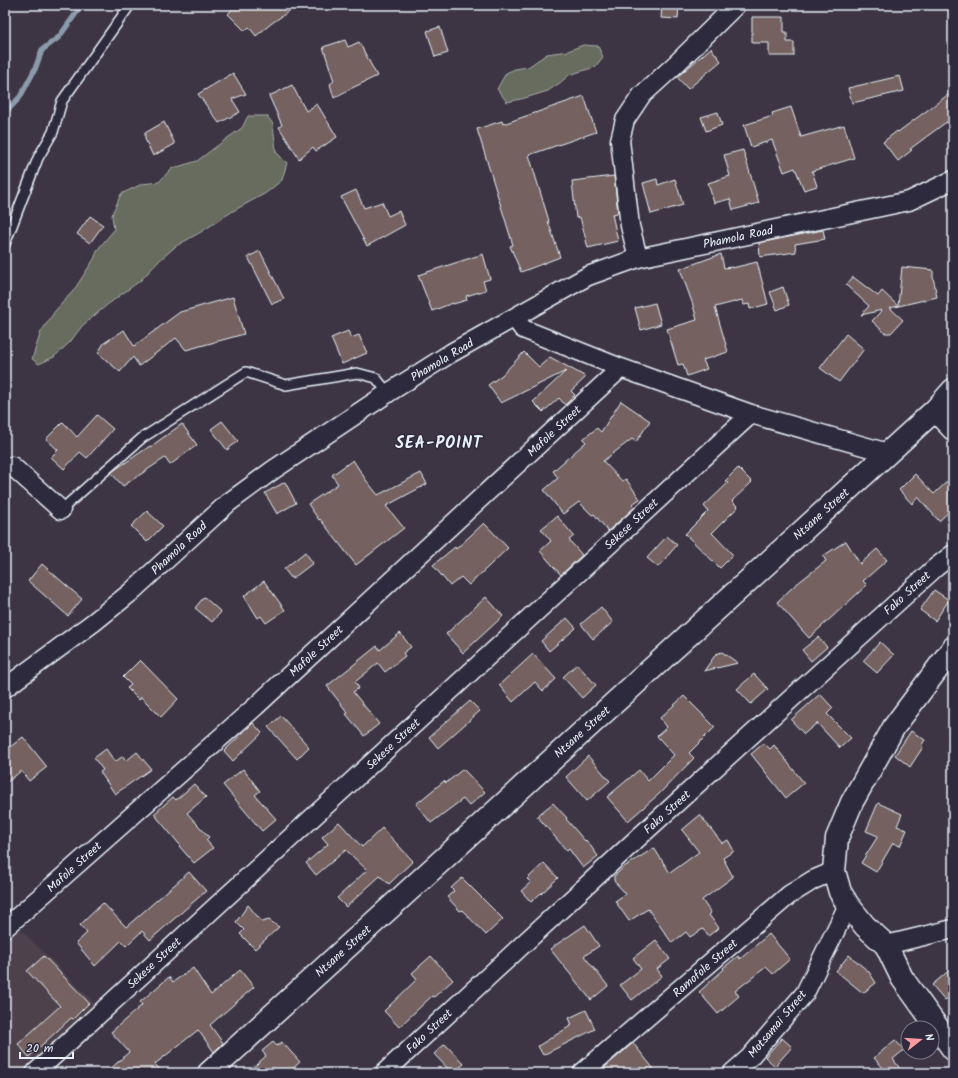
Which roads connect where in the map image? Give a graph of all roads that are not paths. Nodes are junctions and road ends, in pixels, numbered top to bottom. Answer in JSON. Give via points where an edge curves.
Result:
{"nodes":[{"id":1,"x":130,"y":5,"type":"edge"},
{"id":2,"x":736,"y":5,"type":"edge"},
{"id":3,"x":953,"y":180,"type":"edge"},
{"id":4,"x":5,"y":244,"type":"edge"},
{"id":5,"x":638,"y":258,"type":"junction"},
{"id":6,"x":515,"y":318,"type":"junction"},
{"id":7,"x":622,"y":368,"type":"junction"},
{"id":8,"x":953,"y":390,"type":"edge"},
{"id":9,"x":388,"y":393,"type":"junction"},
{"id":10,"x":935,"y":410,"type":"junction"},
{"id":11,"x":751,"y":414,"type":"junction"},
{"id":12,"x":953,"y":429,"type":"edge"},
{"id":13,"x":888,"y":453,"type":"junction"},
{"id":14,"x":12,"y":466,"type":"dead end"},
{"id":15,"x":61,"y":510,"type":"joint"},
{"id":16,"x":953,"y":554,"type":"edge"},
{"id":17,"x":953,"y":648,"type":"edge"},
{"id":18,"x":5,"y":688,"type":"edge"},
{"id":19,"x":834,"y":871,"type":"junction"},
{"id":20,"x":848,"y":905,"type":"junction"},
{"id":21,"x":5,"y":928,"type":"edge"},
{"id":22,"x":953,"y":929,"type":"edge"},
{"id":23,"x":886,"y":945,"type":"junction"},
{"id":24,"x":953,"y":1049,"type":"edge"},
{"id":25,"x":35,"y":1073,"type":"edge"},
{"id":26,"x":209,"y":1073,"type":"edge"},
{"id":27,"x":384,"y":1073,"type":"edge"},
{"id":28,"x":582,"y":1073,"type":"edge"},
{"id":29,"x":732,"y":1073,"type":"edge"}],
"edges":[{"from":1,"to":4,"type":"lane","via":[[62,101],[53,132],[38,158]]},
{"from":2,"to":5,"type":"street","via":[[641,96],[625,120],[620,140],[630,226]]},
{"from":3,"to":5,"type":"street","name":"Phamola Road","via":[[909,201]]},
{"from":5,"to":6,"type":"street","name":"Phamola Road","via":[[588,276]]},
{"from":6,"to":7,"type":"street","via":[[523,329]]},
{"from":6,"to":9,"type":"street","name":"Phamola Road"},
{"from":7,"to":11,"type":"street"},
{"from":7,"to":21,"type":"street","name":"Mafole Street","via":[[255,707]]},
{"from":8,"to":10,"type":"street","name":"Ntsane Street"},
{"from":9,"to":15,"type":"lane","via":[[376,378],[357,373],[286,385],[246,372],[142,438]]},
{"from":9,"to":18,"type":"street","name":"Phamola Road","via":[[228,503],[131,592]]},
{"from":10,"to":12,"type":"street"},
{"from":10,"to":13,"type":"street","name":"Ntsane Street"},
{"from":11,"to":13,"type":"street"},
{"from":11,"to":25,"type":"street","name":"Sekese Street"},
{"from":13,"to":26,"type":"street","name":"Ntsane Street"},
{"from":14,"to":15,"type":"street"},
{"from":16,"to":27,"type":"street","name":"Fako Street","via":[[651,826]]},
{"from":17,"to":19,"type":"street","via":[[894,727],[852,802],[837,838]]},
{"from":19,"to":20,"type":"street","via":[[840,892]]},
{"from":19,"to":28,"type":"street","name":"Ramofole Street","via":[[813,880],[789,896]]},
{"from":20,"to":23,"type":"street","via":[[865,926]]},
{"from":20,"to":29,"type":"street","name":"Motsamai Street","via":[[805,993],[749,1058]]},
{"from":22,"to":23,"type":"street"},
{"from":23,"to":24,"type":"street","via":[[902,978]]}]}
